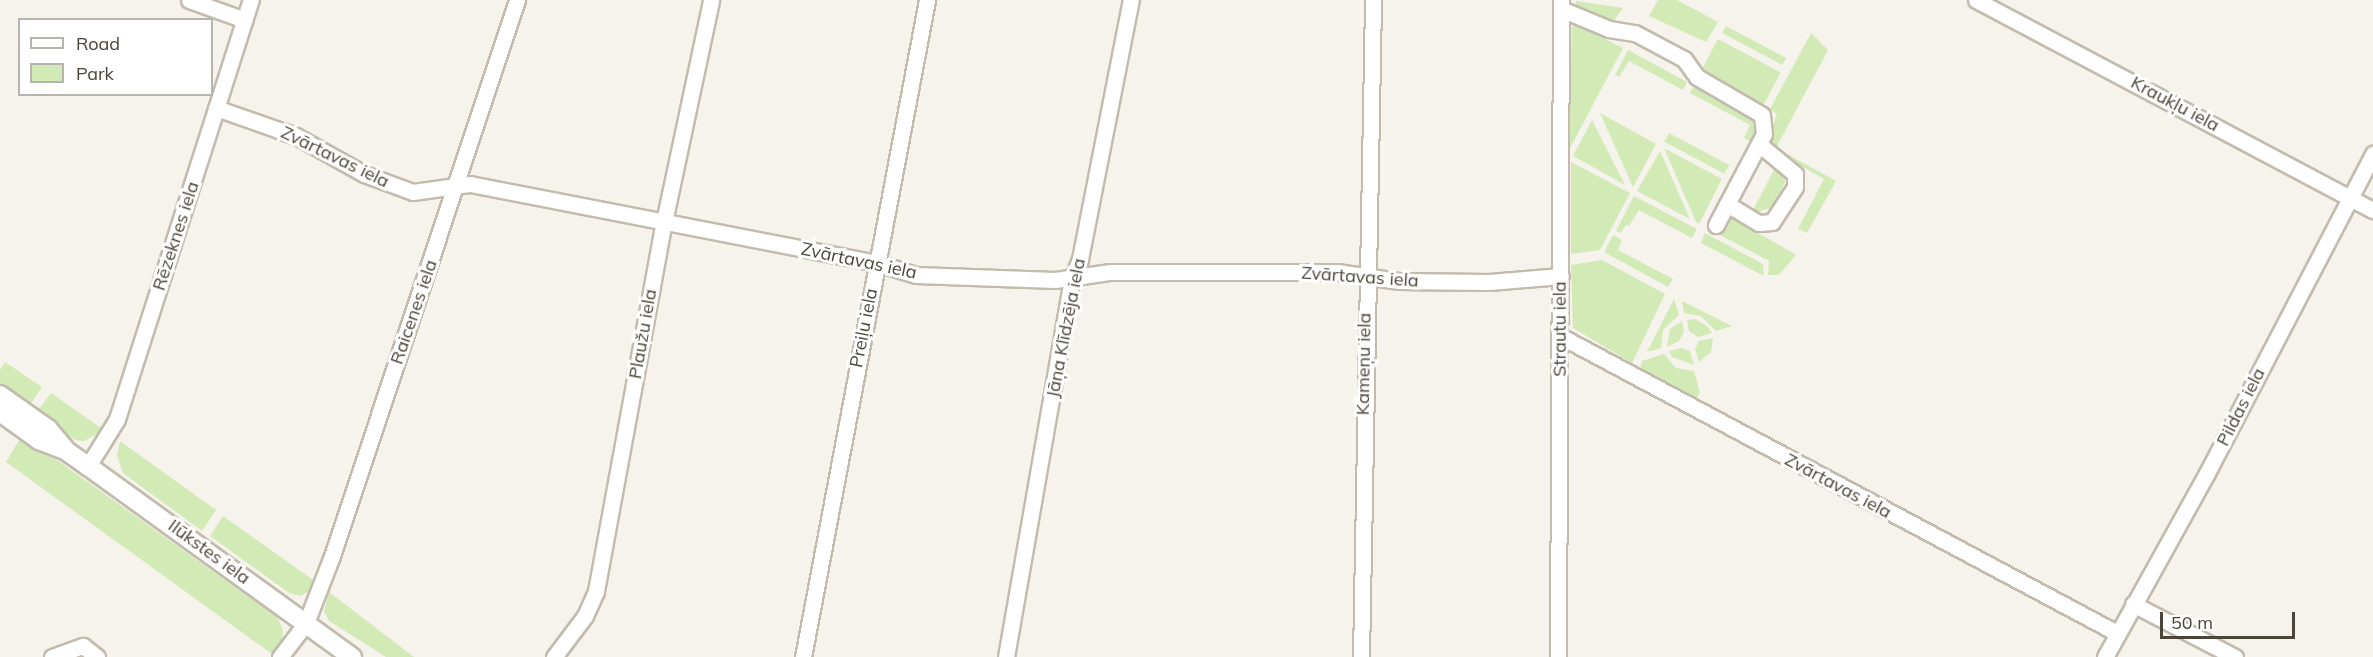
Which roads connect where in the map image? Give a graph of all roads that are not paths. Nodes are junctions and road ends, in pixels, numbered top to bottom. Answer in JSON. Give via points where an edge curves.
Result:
{"nodes":[{"id":1,"x":189,"y":0,"type":"edge"},
{"id":2,"x":251,"y":0,"type":"edge"},
{"id":3,"x":517,"y":0,"type":"edge"},
{"id":4,"x":711,"y":0,"type":"edge"},
{"id":5,"x":927,"y":0,"type":"edge"},
{"id":6,"x":1131,"y":0,"type":"edge"},
{"id":7,"x":1373,"y":0,"type":"edge"},
{"id":8,"x":1976,"y":0,"type":"edge"},
{"id":9,"x":1561,"y":4,"type":"edge"},
{"id":10,"x":245,"y":20,"type":"junction"},
{"id":11,"x":216,"y":108,"type":"junction"},
{"id":12,"x":1759,"y":144,"type":"junction"},
{"id":13,"x":2373,"y":154,"type":"edge"},
{"id":14,"x":458,"y":184,"type":"junction"},
{"id":15,"x":2350,"y":198,"type":"junction"},
{"id":16,"x":1727,"y":204,"type":"junction"},
{"id":17,"x":2373,"y":210,"type":"edge"},
{"id":18,"x":664,"y":222,"type":"junction"},
{"id":19,"x":1716,"y":225,"type":"dead end"},
{"id":20,"x":877,"y":263,"type":"junction"},
{"id":21,"x":1561,"y":276,"type":"junction"},
{"id":22,"x":1365,"y":278,"type":"junction"},
{"id":23,"x":1072,"y":279,"type":"junction"},
{"id":24,"x":1560,"y":336,"type":"junction"},
{"id":25,"x":0,"y":395,"type":"edge"},
{"id":26,"x":0,"y":412,"type":"edge"},
{"id":27,"x":65,"y":450,"type":"junction"},
{"id":28,"x":88,"y":466,"type":"junction"},
{"id":29,"x":2133,"y":604,"type":"junction"},
{"id":30,"x":306,"y":622,"type":"junction"},
{"id":31,"x":2117,"y":633,"type":"junction"},
{"id":32,"x":52,"y":657,"type":"edge"},
{"id":33,"x":97,"y":657,"type":"edge"},
{"id":34,"x":280,"y":657,"type":"edge"},
{"id":35,"x":351,"y":657,"type":"edge"},
{"id":36,"x":554,"y":657,"type":"edge"},
{"id":37,"x":803,"y":657,"type":"edge"},
{"id":38,"x":1006,"y":657,"type":"edge"},
{"id":39,"x":1361,"y":657,"type":"edge"},
{"id":40,"x":1558,"y":657,"type":"edge"},
{"id":41,"x":2105,"y":657,"type":"edge"},
{"id":42,"x":2235,"y":657,"type":"edge"}],
"edges":[{"from":1,"to":10,"type":"street"},
{"from":2,"to":10,"type":"street","name":"Rēzeknes iela"},
{"from":3,"to":14,"type":"street","name":"Raicenes iela"},
{"from":4,"to":18,"type":"street","name":"Plaužu iela"},
{"from":5,"to":20,"type":"street","name":"Preiļu iela"},
{"from":6,"to":23,"type":"street","name":"Jāņa Klīdzēja iela"},
{"from":7,"to":22,"type":"street","name":"Kameņu iela"},
{"from":8,"to":15,"type":"street","name":"Kraukļu iela"},
{"from":9,"to":12,"type":"street","via":[[1622,33],[1635,33],[1684,58],[1697,77],[1762,116],[1764,134]]},
{"from":9,"to":21,"type":"street","name":"Strautu iela"},
{"from":10,"to":11,"type":"street","name":"Rēzeknes iela"},
{"from":11,"to":14,"type":"street","name":"Zvārtavas iela","via":[[296,136],[386,183],[413,192]]},
{"from":11,"to":28,"type":"street","name":"Rēzeknes iela","via":[[117,419]]},
{"from":12,"to":16,"type":"street"},
{"from":12,"to":16,"type":"street","via":[[1795,174],[1796,187],[1772,222],[1759,223]]},
{"from":13,"to":15,"type":"street","name":"Pildas iela"},
{"from":14,"to":18,"type":"street","name":"Zvārtavas iela"},
{"from":14,"to":30,"type":"street","name":"Raicenes iela"},
{"from":15,"to":17,"type":"street","name":"Kraukļu iela"},
{"from":15,"to":29,"type":"street","name":"Pildas iela","via":[[2207,473]]},
{"from":16,"to":19,"type":"street"},
{"from":18,"to":20,"type":"street","name":"Zvārtavas iela"},
{"from":18,"to":36,"type":"street","name":"Plaužu iela","via":[[596,591],[585,616]]},
{"from":20,"to":23,"type":"street","name":"Zvārtavas iela","via":[[916,275]]},
{"from":20,"to":37,"type":"street","name":"Preiļu iela"},
{"from":21,"to":22,"type":"street","name":"Zvārtavas iela","via":[[1489,282]]},
{"from":21,"to":24,"type":"street","name":"Strautu iela"},
{"from":22,"to":23,"type":"street","name":"Zvārtavas iela","via":[[1337,272],[1110,272]]},
{"from":22,"to":39,"type":"street","name":"Kameņu iela"},
{"from":23,"to":38,"type":"street","name":"Jāņa Klīdzēja iela"},
{"from":24,"to":31,"type":"street","name":"Zvārtavas iela"},
{"from":24,"to":40,"type":"street","name":"Strautu iela"},
{"from":25,"to":27,"type":"street","name":"Ilūkstes iela","via":[[48,429]]},
{"from":26,"to":27,"type":"street","name":"Ilūkstes iela","via":[[39,440]]},
{"from":27,"to":28,"type":"street","name":"Ilūkstes iela"},
{"from":28,"to":30,"type":"street","name":"Ilūkstes iela"},
{"from":29,"to":31,"type":"street","name":"Pildas iela"},
{"from":29,"to":42,"type":"street"},
{"from":30,"to":34,"type":"street","name":"Raicenes iela"},
{"from":30,"to":35,"type":"street","name":"Ilūkstes iela"},
{"from":31,"to":41,"type":"street","name":"Pildas iela"},
{"from":32,"to":33,"type":"street","via":[[83,646]]}]}
